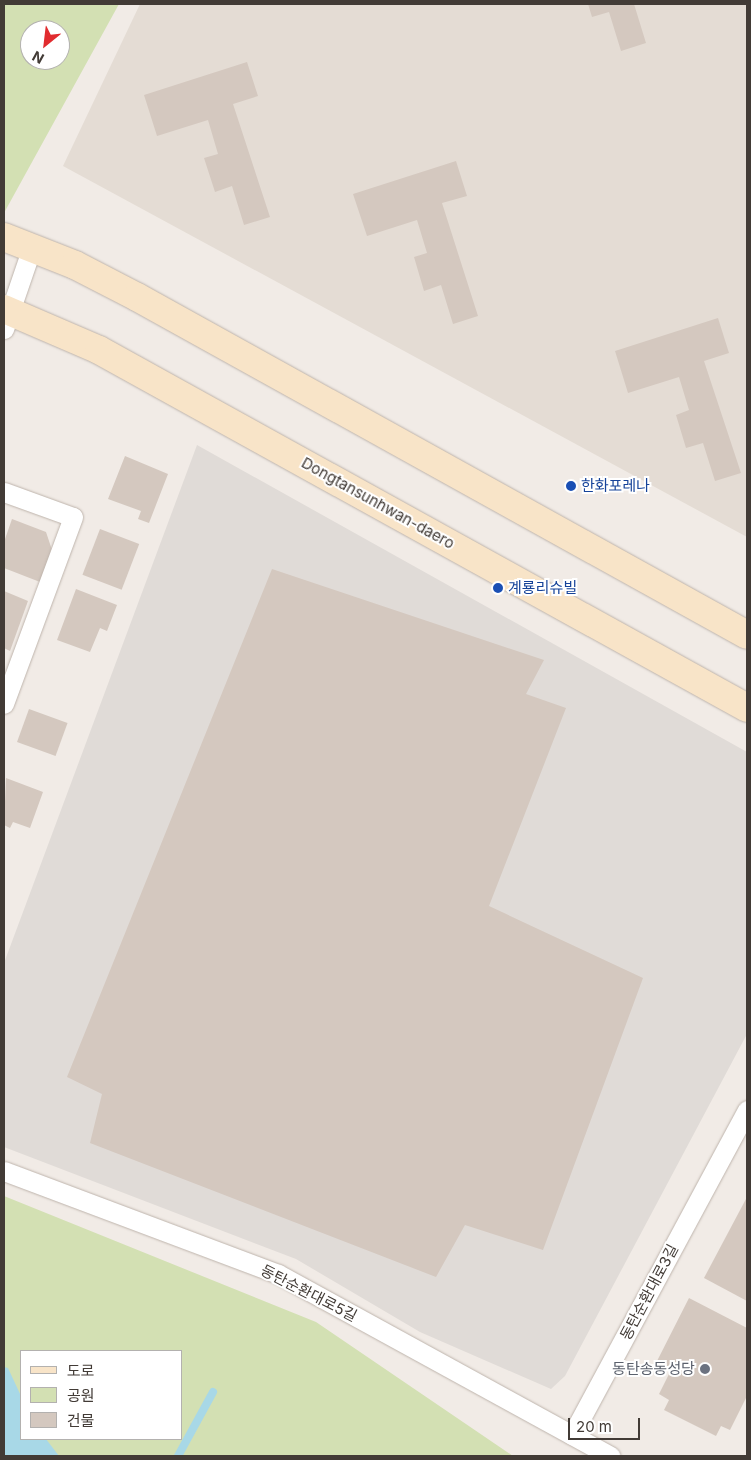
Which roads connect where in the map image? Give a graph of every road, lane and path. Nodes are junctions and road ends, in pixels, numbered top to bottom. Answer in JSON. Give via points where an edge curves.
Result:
{"nodes":[{"id":1,"x":4,"y":237,"type":"edge"},
{"id":2,"x":32,"y":247,"type":"junction"},
{"id":3,"x":6,"y":316,"type":"edge"},
{"id":4,"x":4,"y":492,"type":"edge"},
{"id":5,"x":747,"y":635,"type":"edge"},
{"id":6,"x":4,"y":704,"type":"edge"},
{"id":7,"x":747,"y":708,"type":"edge"},
{"id":8,"x":747,"y":1110,"type":"edge"},
{"id":9,"x":4,"y":1171,"type":"edge"},
{"id":10,"x":572,"y":1435,"type":"junction"},
{"id":11,"x":611,"y":1456,"type":"edge"}],
"edges":[{"from":1,"to":2,"type":"main road"},
{"from":2,"to":3,"type":"street"},
{"from":2,"to":5,"type":"main road","via":[[137,297]]},
{"from":3,"to":7,"type":"main road","name":"Dongtansunhwan-daero","via":[[99,350]]},
{"from":4,"to":6,"type":"street","via":[[72,517]]},
{"from":8,"to":10,"type":"street","name":"동탄순환대로3길"},
{"from":9,"to":10,"type":"street","name":"동탄순환대로5길","via":[[278,1274]]},
{"from":10,"to":11,"type":"street"}]}
